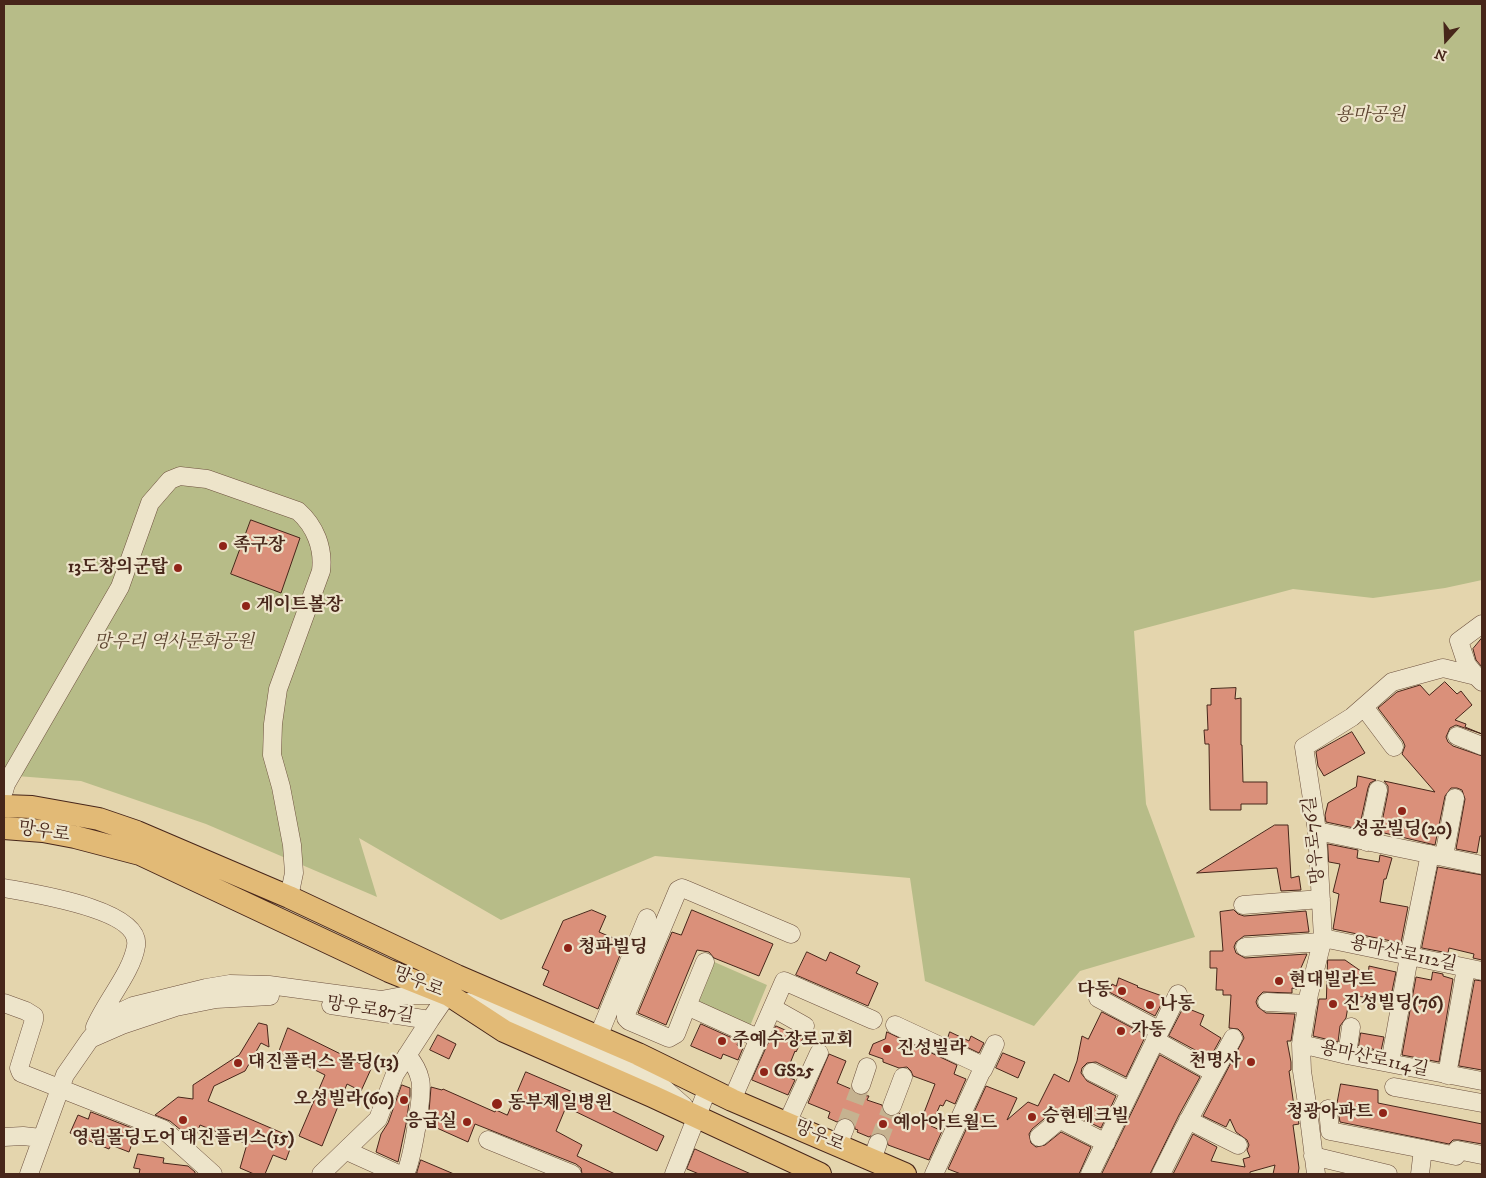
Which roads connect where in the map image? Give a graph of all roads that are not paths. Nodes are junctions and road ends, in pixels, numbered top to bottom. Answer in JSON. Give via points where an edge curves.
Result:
{"nodes":[{"id":1,"x":1482,"y":624,"type":"edge"},
{"id":2,"x":1479,"y":679,"type":"edge"},
{"id":3,"x":1364,"y":707,"type":"junction"},
{"id":4,"x":1457,"y":736,"type":"dead end"},
{"id":5,"x":1482,"y":746,"type":"edge"},
{"id":6,"x":1394,"y":747,"type":"dead end"},
{"id":7,"x":1378,"y":790,"type":"dead end"},
{"id":8,"x":4,"y":791,"type":"edge"},
{"id":9,"x":1455,"y":798,"type":"dead end"},
{"id":10,"x":4,"y":806,"type":"edge"},
{"id":11,"x":4,"y":828,"type":"edge"},
{"id":12,"x":1317,"y":830,"type":"junction"},
{"id":13,"x":1367,"y":842,"type":"junction"},
{"id":14,"x":1437,"y":855,"type":"junction"},
{"id":15,"x":1482,"y":865,"type":"edge"},
{"id":16,"x":4,"y":888,"type":"edge"},
{"id":17,"x":289,"y":897,"type":"junction"},
{"id":18,"x":1321,"y":899,"type":"junction"},
{"id":19,"x":1243,"y":905,"type":"dead end"},
{"id":20,"x":647,"y":918,"type":"dead end"},
{"id":21,"x":792,"y":934,"type":"dead end"},
{"id":22,"x":1323,"y":940,"type":"junction"},
{"id":23,"x":1245,"y":947,"type":"dead end"},
{"id":24,"x":1409,"y":956,"type":"junction"},
{"id":25,"x":705,"y":962,"type":"dead end"},
{"id":26,"x":1474,"y":970,"type":"edge"},
{"id":27,"x":453,"y":986,"type":"junction"},
{"id":28,"x":1178,"y":994,"type":"dead end"},
{"id":29,"x":1098,"y":998,"type":"dead end"},
{"id":30,"x":1267,"y":1002,"type":"dead end"},
{"id":31,"x":4,"y":1003,"type":"edge"},
{"id":32,"x":1308,"y":1004,"type":"junction"},
{"id":33,"x":687,"y":1006,"type":"junction"},
{"id":34,"x":773,"y":1008,"type":"junction"},
{"id":35,"x":430,"y":1020,"type":"junction"},
{"id":36,"x":872,"y":1020,"type":"dead end"},
{"id":37,"x":895,"y":1025,"type":"dead end"},
{"id":38,"x":805,"y":1026,"type":"dead end"},
{"id":39,"x":1352,"y":1027,"type":"dead end"},
{"id":40,"x":1158,"y":1035,"type":"junction"},
{"id":41,"x":598,"y":1037,"type":"junction"},
{"id":42,"x":1233,"y":1038,"type":"dead end"},
{"id":43,"x":90,"y":1039,"type":"junction"},
{"id":44,"x":760,"y":1039,"type":"junction"},
{"id":45,"x":995,"y":1044,"type":"dead end"},
{"id":46,"x":1301,"y":1044,"type":"junction"},
{"id":47,"x":819,"y":1053,"type":"dead end"},
{"id":48,"x":1347,"y":1055,"type":"junction"},
{"id":49,"x":407,"y":1056,"type":"junction"},
{"id":50,"x":1390,"y":1063,"type":"junction"},
{"id":51,"x":665,"y":1067,"type":"junction"},
{"id":52,"x":867,"y":1067,"type":"dead end"},
{"id":53,"x":983,"y":1070,"type":"junction"},
{"id":54,"x":1092,"y":1072,"type":"dead end"},
{"id":55,"x":1214,"y":1073,"type":"junction"},
{"id":56,"x":1447,"y":1075,"type":"junction"},
{"id":57,"x":903,"y":1077,"type":"dead end"},
{"id":58,"x":1482,"y":1081,"type":"edge"},
{"id":59,"x":861,"y":1085,"type":"tunnel mouth"},
{"id":60,"x":1394,"y":1087,"type":"dead end"},
{"id":61,"x":59,"y":1088,"type":"junction"},
{"id":62,"x":708,"y":1088,"type":"junction"},
{"id":63,"x":1130,"y":1091,"type":"junction"},
{"id":64,"x":732,"y":1100,"type":"junction"},
{"id":65,"x":1482,"y":1104,"type":"edge"},
{"id":66,"x":892,"y":1106,"type":"tunnel mouth"},
{"id":67,"x":1328,"y":1109,"type":"dead end"},
{"id":68,"x":696,"y":1116,"type":"junction"},
{"id":69,"x":1188,"y":1120,"type":"junction"},
{"id":70,"x":787,"y":1123,"type":"junction"},
{"id":71,"x":4,"y":1137,"type":"edge"},
{"id":72,"x":1039,"y":1137,"type":"dead end"},
{"id":73,"x":41,"y":1138,"type":"junction"},
{"id":74,"x":488,"y":1140,"type":"dead end"},
{"id":75,"x":1106,"y":1143,"type":"junction"},
{"id":76,"x":1238,"y":1145,"type":"dead end"},
{"id":77,"x":1423,"y":1149,"type":"junction"},
{"id":78,"x":347,"y":1151,"type":"junction"},
{"id":79,"x":1482,"y":1155,"type":"edge"},
{"id":80,"x":1313,"y":1156,"type":"junction"},
{"id":81,"x":29,"y":1174,"type":"edge"},
{"id":82,"x":213,"y":1174,"type":"edge"},
{"id":83,"x":321,"y":1174,"type":"edge"},
{"id":84,"x":398,"y":1174,"type":"edge"},
{"id":85,"x":405,"y":1174,"type":"edge"},
{"id":86,"x":570,"y":1174,"type":"edge"},
{"id":87,"x":674,"y":1174,"type":"edge"},
{"id":88,"x":820,"y":1174,"type":"edge"},
{"id":89,"x":905,"y":1174,"type":"edge"},
{"id":90,"x":934,"y":1174,"type":"edge"},
{"id":91,"x":1090,"y":1174,"type":"edge"},
{"id":92,"x":1161,"y":1174,"type":"edge"},
{"id":93,"x":1316,"y":1174,"type":"edge"},
{"id":94,"x":1388,"y":1174,"type":"edge"},
{"id":95,"x":1420,"y":1174,"type":"edge"}],
"edges":[{"from":1,"to":2,"type":"street","via":[[1459,641],[1467,665]]},
{"from":2,"to":3,"type":"street","name":"망우로76길","via":[[1443,668],[1392,682]]},
{"from":3,"to":6,"type":"street"},
{"from":3,"to":12,"type":"street","name":"망우로76길","via":[[1304,747]]},
{"from":4,"to":5,"type":"street"},
{"from":7,"to":13,"type":"street"},
{"from":8,"to":17,"type":"street","via":[[120,587],[150,503],[170,480],[180,476],[207,479],[298,511],[313,528],[322,560],[278,689],[273,724],[272,755],[292,845],[294,873]]},
{"from":9,"to":14,"type":"street"},
{"from":10,"to":17,"type":"main road","name":"망우로","via":[[32,807],[99,819]]},
{"from":11,"to":27,"type":"main road","name":"망우로","via":[[74,837],[140,854],[390,971]]},
{"from":12,"to":13,"type":"street"},
{"from":12,"to":18,"type":"street","name":"망우로76길"},
{"from":13,"to":14,"type":"street"},
{"from":14,"to":15,"type":"street"},
{"from":14,"to":24,"type":"street"},
{"from":16,"to":43,"type":"street","via":[[92,908],[125,923],[135,935],[134,956],[102,1010]]},
{"from":17,"to":27,"type":"main road","name":"망우로"},
{"from":18,"to":19,"type":"street"},
{"from":18,"to":22,"type":"street","name":"망우로76길"},
{"from":20,"to":41,"type":"street"},
{"from":21,"to":33,"type":"street","via":[[682,888],[678,890],[626,1018],[668,1038],[676,1034]]},
{"from":22,"to":23,"type":"street","name":"용마산로112길"},
{"from":22,"to":24,"type":"street","name":"용마산로112길"},
{"from":22,"to":32,"type":"street","name":"망우로76길"},
{"from":24,"to":26,"type":"street","name":"용마산로112길"},
{"from":24,"to":50,"type":"street"},
{"from":25,"to":33,"type":"street"},
{"from":26,"to":56,"type":"street","name":"용마산로114길"},
{"from":27,"to":35,"type":"street","name":"망우로87길"},
{"from":27,"to":41,"type":"main road","name":"망우로"},
{"from":27,"to":43,"type":"street","name":"망우로87길","via":[[381,1000],[269,985],[230,984],[134,1006],[104,1022]]},
{"from":27,"to":68,"type":"main road","name":"망우로","via":[[504,1030]]},
{"from":28,"to":40,"type":"street"},
{"from":29,"to":40,"type":"street"},
{"from":30,"to":32,"type":"street"},
{"from":31,"to":61,"type":"street","via":[[34,1016],[19,1068],[22,1073]]},
{"from":32,"to":46,"type":"street","name":"망우로76길"},
{"from":33,"to":44,"type":"street"},
{"from":34,"to":36,"type":"street","via":[[784,981]]},
{"from":34,"to":38,"type":"street"},
{"from":34,"to":44,"type":"street"},
{"from":35,"to":43,"type":"street","name":"망우로87길","via":[[265,995],[216,998],[176,1007]]},
{"from":35,"to":49,"type":"street"},
{"from":37,"to":53,"type":"street","via":[[981,1065]]},
{"from":39,"to":48,"type":"street"},
{"from":40,"to":55,"type":"street"},
{"from":40,"to":63,"type":"street"},
{"from":41,"to":51,"type":"main road","name":"망우로"},
{"from":42,"to":55,"type":"street"},
{"from":43,"to":61,"type":"street","name":"망우로87길","via":[[71,1064]]},
{"from":44,"to":64,"type":"street"},
{"from":45,"to":53,"type":"street"},
{"from":46,"to":48,"type":"street","name":"용마산로114길"},
{"from":46,"to":80,"type":"street","name":"망우로76길"},
{"from":47,"to":70,"type":"street"},
{"from":48,"to":50,"type":"street","name":"용마산로114길"},
{"from":49,"to":78,"type":"street","via":[[395,1074],[378,1119]]},
{"from":49,"to":85,"type":"street","via":[[421,1081],[414,1143]]},
{"from":50,"to":56,"type":"street","name":"용마산로114길"},
{"from":51,"to":62,"type":"main road","name":"망우로"},
{"from":51,"to":68,"type":"street"},
{"from":52,"to":59,"type":"street"},
{"from":53,"to":90,"type":"street"},
{"from":54,"to":63,"type":"street"},
{"from":55,"to":69,"type":"street"},
{"from":56,"to":58,"type":"street","name":"용마산로114길"},
{"from":57,"to":66,"type":"street"},
{"from":60,"to":65,"type":"street"},
{"from":61,"to":73,"type":"street","name":"망우로87길"},
{"from":61,"to":82,"type":"street","via":[[163,1129]]},
{"from":62,"to":64,"type":"main road","name":"망우로"},
{"from":62,"to":68,"type":"street"},
{"from":63,"to":75,"type":"street"},
{"from":64,"to":70,"type":"main road","name":"망우로"},
{"from":67,"to":77,"type":"street","via":[[1330,1131]]},
{"from":68,"to":87,"type":"street"},
{"from":68,"to":88,"type":"main road","name":"망우로"},
{"from":69,"to":76,"type":"street"},
{"from":69,"to":92,"type":"street"},
{"from":70,"to":89,"type":"main road","name":"망우로","via":[[841,1136],[875,1151]]},
{"from":71,"to":73,"type":"street"},
{"from":72,"to":75,"type":"street","via":[[1063,1120]]},
{"from":73,"to":81,"type":"street","name":"망우로87길"},
{"from":74,"to":86,"type":"street"},
{"from":75,"to":91,"type":"street"},
{"from":77,"to":79,"type":"street","via":[[1456,1156],[1457,1150]]},
{"from":77,"to":95,"type":"street"},
{"from":78,"to":83,"type":"street"},
{"from":78,"to":84,"type":"street"},
{"from":80,"to":93,"type":"street","name":"망우로76길"},
{"from":80,"to":94,"type":"street"}]}
